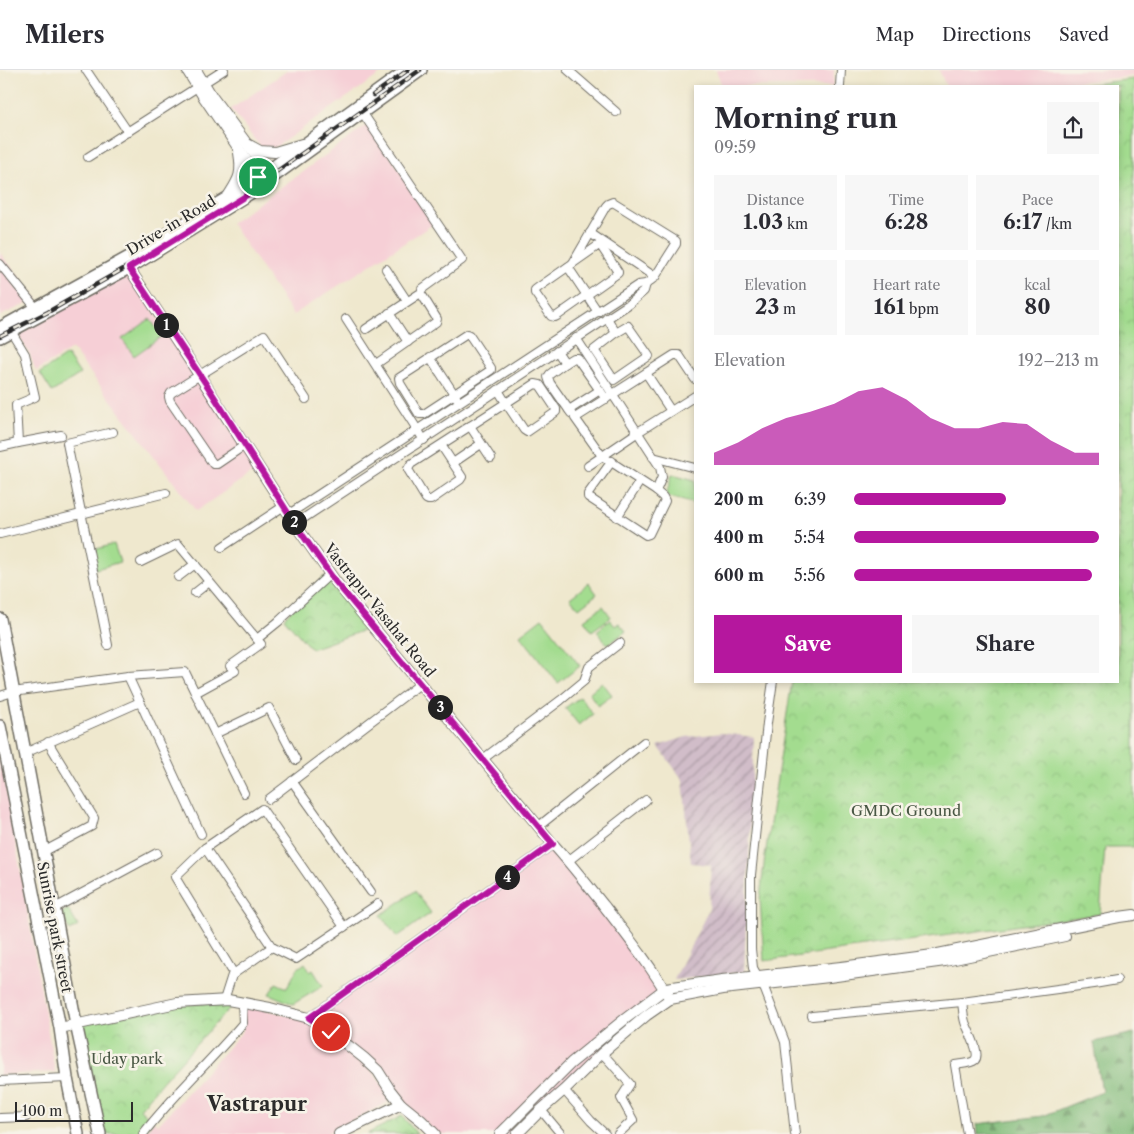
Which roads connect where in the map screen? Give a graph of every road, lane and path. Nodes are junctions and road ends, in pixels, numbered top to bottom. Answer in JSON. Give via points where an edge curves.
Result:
{"nodes":[{"id":1,"x":86,"y":70,"type":"edge"},
{"id":2,"x":187,"y":70,"type":"edge"},
{"id":3,"x":196,"y":70,"type":"edge"},
{"id":4,"x":224,"y":70,"type":"edge"},
{"id":5,"x":407,"y":70,"type":"edge"},
{"id":6,"x":421,"y":70,"type":"edge"},
{"id":7,"x":568,"y":70,"type":"edge"},
{"id":8,"x":583,"y":70,"type":"edge"},
{"id":9,"x":841,"y":70,"type":"edge"},
{"id":10,"x":577,"y":77,"type":"junction"},
{"id":11,"x":840,"y":85,"type":"edge"},
{"id":12,"x":201,"y":86,"type":"junction"},
{"id":13,"x":362,"y":112,"type":"junction"},
{"id":14,"x":616,"y":112,"type":"dead end"},
{"id":15,"x":128,"y":132,"type":"junction"},
{"id":16,"x":304,"y":144,"type":"junction"},
{"id":17,"x":242,"y":146,"type":"junction"},
{"id":18,"x":88,"y":157,"type":"dead end"},
{"id":19,"x":265,"y":178,"type":"junction"},
{"id":20,"x":227,"y":198,"type":"junction"},
{"id":21,"x":590,"y":233,"type":"junction"},
{"id":22,"x":0,"y":264,"type":"edge"},
{"id":23,"x":571,"y":265,"type":"junction"},
{"id":24,"x":129,"y":268,"type":"junction"},
{"id":25,"x":386,"y":269,"type":"dead end"},
{"id":26,"x":654,"y":277,"type":"junction"},
{"id":27,"x":646,"y":284,"type":"junction"},
{"id":28,"x":422,"y":289,"type":"dead end"},
{"id":29,"x":587,"y":295,"type":"junction"},
{"id":30,"x":407,"y":301,"type":"junction"},
{"id":31,"x":36,"y":308,"type":"junction"},
{"id":32,"x":598,"y":312,"type":"junction"},
{"id":33,"x":389,"y":313,"type":"junction"},
{"id":34,"x":607,"y":318,"type":"junction"},
{"id":35,"x":346,"y":319,"type":"dead end"},
{"id":36,"x":366,"y":328,"type":"dead end"},
{"id":37,"x":4,"y":332,"type":"edge"},
{"id":38,"x":616,"y":333,"type":"junction"},
{"id":39,"x":576,"y":338,"type":"junction"},
{"id":40,"x":408,"y":342,"type":"junction"},
{"id":41,"x":557,"y":351,"type":"junction"},
{"id":42,"x":649,"y":356,"type":"junction"},
{"id":43,"x":430,"y":357,"type":"junction"},
{"id":44,"x":664,"y":361,"type":"junction"},
{"id":45,"x":565,"y":363,"type":"junction"},
{"id":46,"x":376,"y":364,"type":"junction"},
{"id":47,"x":646,"y":373,"type":"junction"},
{"id":48,"x":486,"y":374,"type":"junction"},
{"id":49,"x":199,"y":375,"type":"junction"},
{"id":50,"x":694,"y":378,"type":"edge"},
{"id":51,"x":491,"y":382,"type":"junction"},
{"id":52,"x":498,"y":390,"type":"junction"},
{"id":53,"x":600,"y":390,"type":"junction"},
{"id":54,"x":454,"y":395,"type":"junction"},
{"id":55,"x":610,"y":396,"type":"junction"},
{"id":56,"x":694,"y":397,"type":"edge"},
{"id":57,"x":306,"y":399,"type":"dead end"},
{"id":58,"x":459,"y":402,"type":"junction"},
{"id":59,"x":506,"y":403,"type":"junction"},
{"id":60,"x":569,"y":410,"type":"junction"},
{"id":61,"x":671,"y":411,"type":"junction"},
{"id":62,"x":575,"y":418,"type":"junction"},
{"id":63,"x":470,"y":426,"type":"junction"},
{"id":64,"x":417,"y":429,"type":"junction"},
{"id":65,"x":113,"y":432,"type":"dead end"},
{"id":66,"x":638,"y":432,"type":"junction"},
{"id":67,"x":61,"y":435,"type":"dead end"},
{"id":68,"x":424,"y":440,"type":"junction"},
{"id":69,"x":18,"y":444,"type":"junction"},
{"id":70,"x":481,"y":444,"type":"junction"},
{"id":71,"x":245,"y":445,"type":"junction"},
{"id":72,"x":441,"y":445,"type":"junction"},
{"id":73,"x":0,"y":447,"type":"edge"},
{"id":74,"x":602,"y":456,"type":"junction"},
{"id":75,"x":654,"y":457,"type":"junction"},
{"id":76,"x":491,"y":458,"type":"dead end"},
{"id":77,"x":453,"y":462,"type":"junction"},
{"id":78,"x":612,"y":462,"type":"junction"},
{"id":79,"x":588,"y":466,"type":"dead end"},
{"id":80,"x":694,"y":466,"type":"edge"},
{"id":81,"x":640,"y":481,"type":"junction"},
{"id":82,"x":656,"y":492,"type":"junction"},
{"id":83,"x":166,"y":494,"type":"dead end"},
{"id":84,"x":287,"y":510,"type":"junction"},
{"id":85,"x":81,"y":514,"type":"junction"},
{"id":86,"x":618,"y":517,"type":"junction"},
{"id":87,"x":295,"y":524,"type":"junction"},
{"id":88,"x":0,"y":534,"type":"edge"},
{"id":89,"x":222,"y":547,"type":"dead end"},
{"id":90,"x":141,"y":562,"type":"dead end"},
{"id":91,"x":194,"y":564,"type":"junction"},
{"id":92,"x":330,"y":574,"type":"junction"},
{"id":93,"x":178,"y":577,"type":"dead end"},
{"id":94,"x":209,"y":582,"type":"junction"},
{"id":95,"x":195,"y":592,"type":"dead end"},
{"id":96,"x":0,"y":619,"type":"edge"},
{"id":97,"x":257,"y":639,"type":"junction"},
{"id":98,"x":620,"y":643,"type":"dead end"},
{"id":99,"x":108,"y":645,"type":"dead end"},
{"id":100,"x":128,"y":676,"type":"junction"},
{"id":101,"x":773,"y":683,"type":"edge"},
{"id":102,"x":420,"y":684,"type":"junction"},
{"id":103,"x":13,"y":692,"type":"junction"},
{"id":104,"x":195,"y":692,"type":"junction"},
{"id":105,"x":0,"y":696,"type":"edge"},
{"id":106,"x":140,"y":702,"type":"junction"},
{"id":107,"x":0,"y":726,"type":"edge"},
{"id":108,"x":215,"y":734,"type":"junction"},
{"id":109,"x":48,"y":742,"type":"junction"},
{"id":110,"x":644,"y":742,"type":"dead end"},
{"id":111,"x":25,"y":753,"type":"junction"},
{"id":112,"x":483,"y":759,"type":"junction"},
{"id":113,"x":296,"y":760,"type":"dead end"},
{"id":114,"x":292,"y":781,"type":"junction"},
{"id":115,"x":244,"y":793,"type":"dead end"},
{"id":116,"x":269,"y":798,"type":"dead end"},
{"id":117,"x":646,"y":800,"type":"dead end"},
{"id":118,"x":539,"y":826,"type":"junction"},
{"id":119,"x":201,"y":834,"type":"dead end"},
{"id":120,"x":553,"y":844,"type":"junction"},
{"id":121,"x":205,"y":848,"type":"junction"},
{"id":122,"x":43,"y":852,"type":"junction"},
{"id":123,"x":157,"y":853,"type":"dead end"},
{"id":124,"x":568,"y":861,"type":"junction"},
{"id":125,"x":371,"y":892,"type":"dead end"},
{"id":126,"x":378,"y":904,"type":"dead end"},
{"id":127,"x":53,"y":908,"type":"junction"},
{"id":128,"x":1134,"y":915,"type":"edge"},
{"id":129,"x":1134,"y":922,"type":"edge"},
{"id":130,"x":344,"y":927,"type":"junction"},
{"id":131,"x":272,"y":947,"type":"junction"},
{"id":132,"x":234,"y":974,"type":"junction"},
{"id":133,"x":1117,"y":980,"type":"dead end"},
{"id":134,"x":760,"y":981,"type":"junction"},
{"id":135,"x":667,"y":994,"type":"junction"},
{"id":136,"x":224,"y":1000,"type":"junction"},
{"id":137,"x":962,"y":1002,"type":"junction"},
{"id":138,"x":242,"y":1003,"type":"junction"},
{"id":139,"x":812,"y":1016,"type":"dead end"},
{"id":140,"x":309,"y":1018,"type":"junction"},
{"id":141,"x":76,"y":1024,"type":"junction"},
{"id":142,"x":60,"y":1028,"type":"junction"},
{"id":143,"x":602,"y":1053,"type":"junction"},
{"id":144,"x":67,"y":1078,"type":"junction"},
{"id":145,"x":0,"y":1081,"type":"edge"},
{"id":146,"x":564,"y":1090,"type":"junction"},
{"id":147,"x":401,"y":1104,"type":"junction"},
{"id":148,"x":540,"y":1110,"type":"junction"},
{"id":149,"x":26,"y":1117,"type":"dead end"},
{"id":150,"x":0,"y":1118,"type":"edge"},
{"id":151,"x":78,"y":1134,"type":"edge"},
{"id":152,"x":100,"y":1134,"type":"edge"},
{"id":153,"x":143,"y":1134,"type":"edge"},
{"id":154,"x":339,"y":1134,"type":"edge"},
{"id":155,"x":435,"y":1134,"type":"edge"},
{"id":156,"x":500,"y":1134,"type":"edge"},
{"id":157,"x":517,"y":1134,"type":"edge"},
{"id":158,"x":561,"y":1134,"type":"edge"},
{"id":159,"x":605,"y":1134,"type":"edge"},
{"id":160,"x":618,"y":1134,"type":"edge"},
{"id":161,"x":795,"y":1134,"type":"edge"},
{"id":162,"x":967,"y":1134,"type":"edge"}],
"edges":[{"from":1,"to":15,"type":"street"},
{"from":2,"to":12,"type":"street"},
{"from":3,"to":12,"type":"street"},
{"from":4,"to":12,"type":"street"},
{"from":5,"to":16,"type":"main road","name":"Drive-in Road"},
{"from":6,"to":13,"type":"main road","name":"Drive-in Road"},
{"from":7,"to":10,"type":"street"},
{"from":8,"to":10,"type":"street"},
{"from":9,"to":11,"type":"street"},
{"from":10,"to":14,"type":"street"},
{"from":12,"to":15,"type":"street"},
{"from":12,"to":17,"type":"street"},
{"from":13,"to":19,"type":"main road","name":"Drive-in Road"},
{"from":13,"to":28,"type":"street","via":[[462,260]]},
{"from":15,"to":18,"type":"street"},
{"from":16,"to":17,"type":"street","via":[[275,152]]},
{"from":16,"to":19,"type":"main road","name":"Drive-in Road"},
{"from":17,"to":19,"type":"street"},
{"from":17,"to":20,"type":"street","via":[[239,178]]},
{"from":19,"to":20,"type":"main road","name":"Drive-in Road"},
{"from":19,"to":24,"type":"main road","name":"Drive-in Road","via":[[216,215]]},
{"from":20,"to":31,"type":"main road","name":"Drive-in Road"},
{"from":21,"to":23,"type":"street"},
{"from":21,"to":26,"type":"street"},
{"from":21,"to":26,"type":"street","via":[[606,206],[612,202],[675,240],[676,244]]},
{"from":22,"to":31,"type":"street"},
{"from":23,"to":29,"type":"street"},
{"from":23,"to":29,"type":"street","via":[[599,245],[618,272]]},
{"from":23,"to":29,"type":"street","via":[[535,290],[536,293],[553,317]]},
{"from":24,"to":37,"type":"main road","name":"Drive-in Road"},
{"from":24,"to":49,"type":"street","name":"Vastrapur Vasahat Road"},
{"from":25,"to":30,"type":"street"},
{"from":26,"to":27,"type":"street"},
{"from":27,"to":32,"type":"street","via":[[638,285]]},
{"from":27,"to":34,"type":"street","via":[[644,291]]},
{"from":29,"to":32,"type":"street"},
{"from":30,"to":33,"type":"street"},
{"from":30,"to":40,"type":"street","via":[[421,294],[437,319]]},
{"from":31,"to":37,"type":"main road","name":"Drive-in Road"},
{"from":32,"to":51,"type":"street"},
{"from":33,"to":36,"type":"street"},
{"from":33,"to":40,"type":"street"},
{"from":34,"to":38,"type":"street"},
{"from":34,"to":39,"type":"street"},
{"from":35,"to":46,"type":"street"},
{"from":37,"to":69,"type":"street","via":[[25,354],[35,397],[16,405]]},
{"from":38,"to":42,"type":"street","via":[[628,326]]},
{"from":38,"to":42,"type":"street","via":[[594,349],[613,380]]},
{"from":39,"to":41,"type":"street"},
{"from":39,"to":55,"type":"street"},
{"from":40,"to":46,"type":"street"},
{"from":41,"to":45,"type":"street"},
{"from":41,"to":52,"type":"street"},
{"from":42,"to":44,"type":"street","via":[[656,355]]},
{"from":43,"to":48,"type":"street","via":[[467,334],[491,368]]},
{"from":43,"to":54,"type":"street"},
{"from":43,"to":54,"type":"street","via":[[399,380],[420,414]]},
{"from":44,"to":47,"type":"street"},
{"from":44,"to":50,"type":"street","via":[[677,354]]},
{"from":45,"to":53,"type":"street","via":[[577,358]]},
{"from":45,"to":60,"type":"street","via":[[550,374],[548,380]]},
{"from":46,"to":64,"type":"street"},
{"from":47,"to":55,"type":"street"},
{"from":47,"to":61,"type":"street"},
{"from":48,"to":51,"type":"street"},
{"from":48,"to":54,"type":"street"},
{"from":49,"to":57,"type":"street","via":[[264,335]]},
{"from":49,"to":71,"type":"street","name":"Vastrapur Vasahat Road"},
{"from":49,"to":71,"type":"street","via":[[171,394],[168,397],[170,401],[214,464]]},
{"from":51,"to":58,"type":"street"},
{"from":52,"to":59,"type":"street"},
{"from":52,"to":68,"type":"street"},
{"from":53,"to":55,"type":"street"},
{"from":53,"to":60,"type":"street"},
{"from":54,"to":58,"type":"street"},
{"from":55,"to":62,"type":"street"},
{"from":55,"to":66,"type":"street"},
{"from":56,"to":61,"type":"street"},
{"from":58,"to":64,"type":"street"},
{"from":59,"to":59,"type":"street","via":[[538,384],[556,411],[527,432]]},
{"from":59,"to":63,"type":"street"},
{"from":60,"to":62,"type":"street"},
{"from":61,"to":66,"type":"street"},
{"from":62,"to":74,"type":"street"},
{"from":63,"to":70,"type":"street"},
{"from":63,"to":72,"type":"street"},
{"from":64,"to":68,"type":"street"},
{"from":64,"to":84,"type":"street"},
{"from":65,"to":85,"type":"street","via":[[67,443]]},
{"from":66,"to":74,"type":"street"},
{"from":66,"to":75,"type":"street"},
{"from":67,"to":69,"type":"street"},
{"from":68,"to":87,"type":"street"},
{"from":69,"to":73,"type":"street"},
{"from":70,"to":76,"type":"street"},
{"from":70,"to":77,"type":"street"},
{"from":71,"to":84,"type":"street","name":"Vastrapur Vasahat Road"},
{"from":72,"to":77,"type":"street"},
{"from":72,"to":77,"type":"street","via":[[408,469],[426,499],[431,500],[461,479],[462,475]]},
{"from":74,"to":78,"type":"street"},
{"from":74,"to":79,"type":"street"},
{"from":75,"to":80,"type":"street"},
{"from":75,"to":82,"type":"street","via":[[662,474]]},
{"from":78,"to":81,"type":"street"},
{"from":78,"to":86,"type":"street","via":[[588,497]]},
{"from":81,"to":82,"type":"street"},
{"from":81,"to":86,"type":"street"},
{"from":82,"to":86,"type":"street","via":[[665,501],[647,535]]},
{"from":83,"to":85,"type":"street"},
{"from":84,"to":87,"type":"street","name":"Vastrapur Vasahat Road"},
{"from":84,"to":89,"type":"street"},
{"from":85,"to":88,"type":"street"},
{"from":85,"to":99,"type":"street"},
{"from":87,"to":92,"type":"street","name":"Vastrapur Vasahat Road"},
{"from":90,"to":91,"type":"street","via":[[178,544]]},
{"from":91,"to":93,"type":"street"},
{"from":91,"to":94,"type":"street"},
{"from":92,"to":97,"type":"street"},
{"from":92,"to":102,"type":"street","name":"Vastrapur Vasahat Road"},
{"from":94,"to":95,"type":"street"},
{"from":94,"to":97,"type":"street"},
{"from":96,"to":103,"type":"main road"},
{"from":97,"to":104,"type":"street","via":[[261,644],[230,666],[235,672]]},
{"from":98,"to":112,"type":"street","via":[[589,667],[584,681],[562,700]]},
{"from":100,"to":103,"type":"street"},
{"from":100,"to":104,"type":"street","via":[[185,672]]},
{"from":100,"to":106,"type":"street"},
{"from":101,"to":134,"type":"street","via":[[751,874],[751,949],[753,968]]},
{"from":102,"to":112,"type":"street","name":"Vastrapur Vasahat Road"},
{"from":102,"to":114,"type":"street"},
{"from":103,"to":105,"type":"street"},
{"from":103,"to":111,"type":"main road"},
{"from":104,"to":108,"type":"street"},
{"from":106,"to":109,"type":"street"},
{"from":106,"to":119,"type":"street"},
{"from":107,"to":142,"type":"main road","name":"Sunrise park street"},
{"from":108,"to":113,"type":"street","via":[[269,708]]},
{"from":108,"to":115,"type":"street"},
{"from":109,"to":111,"type":"street"},
{"from":109,"to":122,"type":"street","via":[[94,818],[92,826]]},
{"from":110,"to":118,"type":"street"},
{"from":111,"to":122,"type":"main road"},
{"from":112,"to":118,"type":"street","name":"Vastrapur Vasahat Road"},
{"from":114,"to":116,"type":"street"},
{"from":114,"to":125,"type":"street"},
{"from":117,"to":124,"type":"street"},
{"from":118,"to":120,"type":"street","name":"Vastrapur Vasahat Road"},
{"from":120,"to":124,"type":"street","name":"Vastrapur Vasahat Road"},
{"from":120,"to":140,"type":"street"},
{"from":121,"to":130,"type":"street","via":[[262,809]]},
{"from":121,"to":131,"type":"street"},
{"from":121,"to":132,"type":"street","via":[[175,877]]},
{"from":122,"to":127,"type":"main road"},
{"from":123,"to":127,"type":"street"},
{"from":124,"to":135,"type":"street","name":"Vastrapur Vasahat Road","via":[[637,948]]},
{"from":126,"to":130,"type":"street"},
{"from":127,"to":141,"type":"main road"},
{"from":128,"to":134,"type":"street","via":[[933,955]]},
{"from":129,"to":134,"type":"street","via":[[945,961],[847,975]]},
{"from":130,"to":131,"type":"street","via":[[296,959]]},
{"from":131,"to":132,"type":"street"},
{"from":132,"to":136,"type":"street"},
{"from":133,"to":137,"type":"street"},
{"from":134,"to":135,"type":"street","via":[[723,989]]},
{"from":134,"to":161,"type":"street","via":[[785,1042]]},
{"from":135,"to":143,"type":"street"},
{"from":135,"to":156,"type":"street","via":[[625,1019],[571,1063]]},
{"from":136,"to":138,"type":"street"},
{"from":136,"to":141,"type":"street","via":[[177,1003]]},
{"from":137,"to":139,"type":"street"},
{"from":137,"to":162,"type":"street","via":[[977,1055],[971,1062],[955,1065]]},
{"from":138,"to":140,"type":"street"},
{"from":138,"to":153,"type":"street","via":[[243,1023]]},
{"from":140,"to":147,"type":"street","via":[[378,1071]]},
{"from":141,"to":142,"type":"street"},
{"from":141,"to":152,"type":"main road"},
{"from":142,"to":144,"type":"main road","name":"Sunrise park street"},
{"from":143,"to":146,"type":"street"},
{"from":143,"to":160,"type":"street","via":[[630,1084],[621,1098],[633,1120]]},
{"from":144,"to":145,"type":"street"},
{"from":144,"to":151,"type":"main road","name":"Sunrise park street"},
{"from":146,"to":148,"type":"street"},
{"from":146,"to":159,"type":"street"},
{"from":147,"to":154,"type":"street"},
{"from":147,"to":155,"type":"street"},
{"from":148,"to":157,"type":"street"},
{"from":148,"to":158,"type":"street"},
{"from":149,"to":150,"type":"street"}]}
